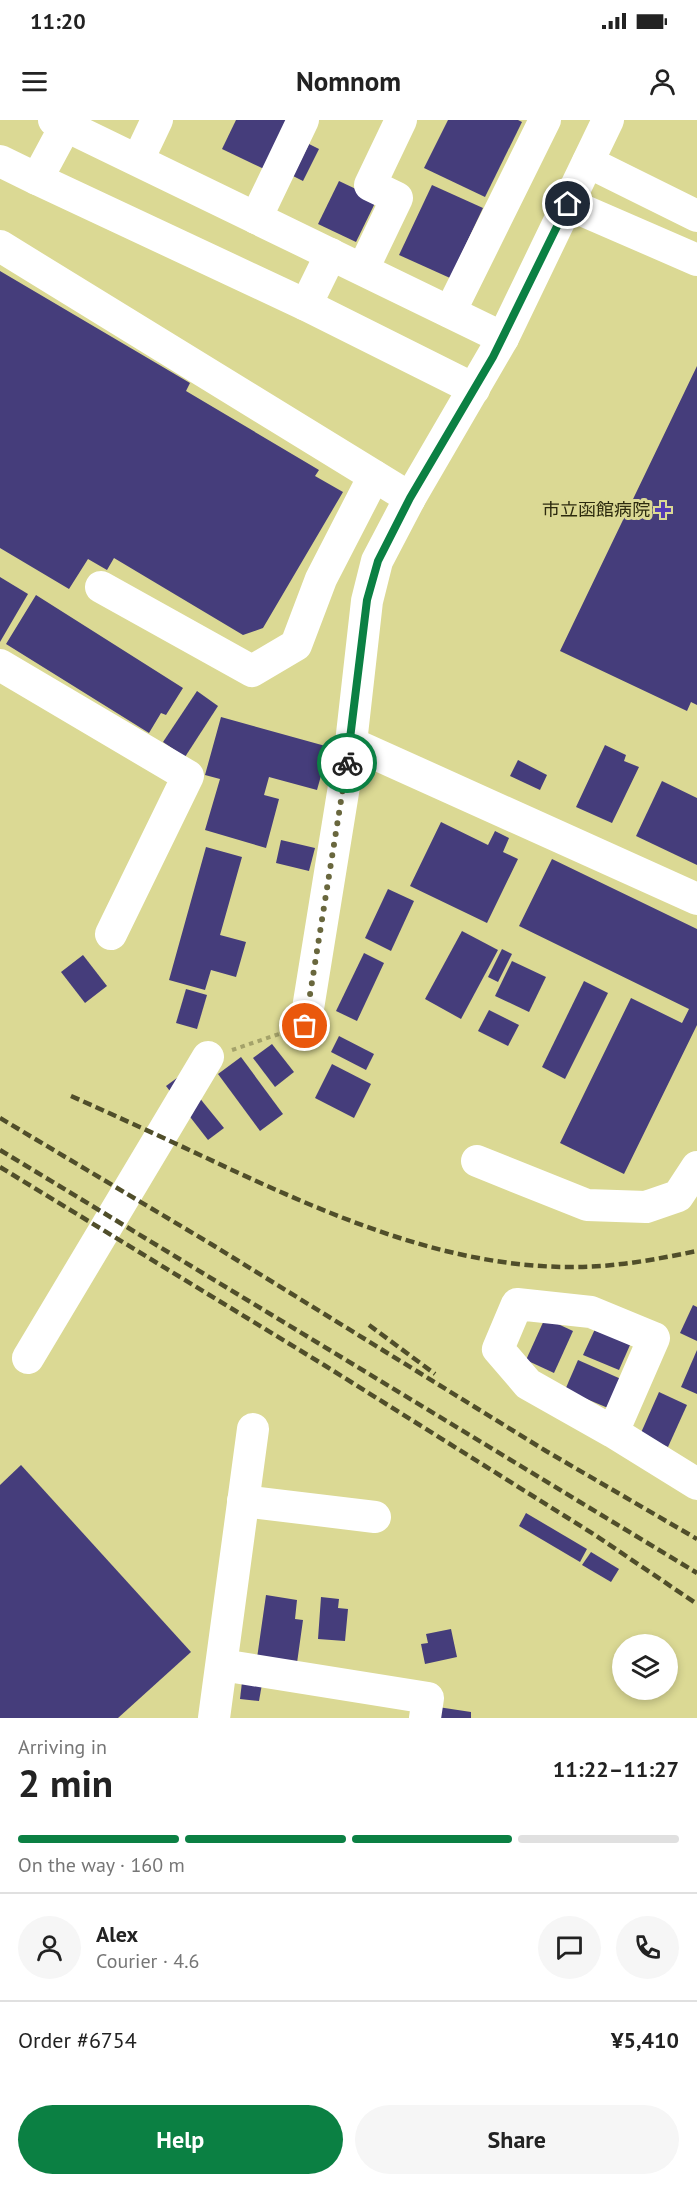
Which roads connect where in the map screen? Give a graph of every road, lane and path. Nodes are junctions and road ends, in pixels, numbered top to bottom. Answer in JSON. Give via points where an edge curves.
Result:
{"nodes":[{"id":1,"x":157,"y":120,"type":"edge"},
{"id":2,"x":303,"y":120,"type":"edge"},
{"id":3,"x":401,"y":120,"type":"edge"},
{"id":4,"x":545,"y":120,"type":"edge"},
{"id":5,"x":605,"y":121,"type":"edge"},
{"id":6,"x":60,"y":123,"type":"edge"},
{"id":7,"x":138,"y":160,"type":"junction"},
{"id":8,"x":0,"y":161,"type":"edge"},
{"id":9,"x":588,"y":162,"type":"junction"},
{"id":10,"x":37,"y":179,"type":"junction"},
{"id":11,"x":568,"y":204,"type":"junction"},
{"id":12,"x":697,"y":216,"type":"edge"},
{"id":13,"x":256,"y":218,"type":"junction"},
{"id":14,"x":0,"y":246,"type":"edge"},
{"id":15,"x":331,"y":254,"type":"junction"},
{"id":16,"x":697,"y":260,"type":"edge"},
{"id":17,"x":363,"y":269,"type":"junction"},
{"id":18,"x":306,"y":305,"type":"junction"},
{"id":19,"x":450,"y":312,"type":"junction"},
{"id":20,"x":503,"y":338,"type":"junction"},
{"id":21,"x":474,"y":389,"type":"junction"},
{"id":22,"x":374,"y":476,"type":"junction"},
{"id":23,"x":410,"y":498,"type":"junction"},
{"id":24,"x":100,"y":587,"type":"dead end"},
{"id":25,"x":0,"y":665,"type":"edge"},
{"id":26,"x":351,"y":743,"type":"junction"},
{"id":27,"x":697,"y":899,"type":"edge"},
{"id":28,"x":111,"y":934,"type":"dead end"},
{"id":29,"x":305,"y":1026,"type":"dead end"},
{"id":30,"x":208,"y":1058,"type":"dead end"},
{"id":31,"x":477,"y":1161,"type":"dead end"},
{"id":32,"x":697,"y":1168,"type":"edge"},
{"id":33,"x":28,"y":1358,"type":"dead end"},
{"id":34,"x":253,"y":1429,"type":"dead end"},
{"id":35,"x":613,"y":1432,"type":"junction"},
{"id":36,"x":697,"y":1484,"type":"edge"},
{"id":37,"x":243,"y":1501,"type":"junction"},
{"id":38,"x":375,"y":1517,"type":"dead end"},
{"id":39,"x":222,"y":1665,"type":"junction"},
{"id":40,"x":214,"y":1718,"type":"edge"},
{"id":41,"x":425,"y":1718,"type":"edge"}],
"edges":[{"from":1,"to":7,"type":"street"},
{"from":2,"to":13,"type":"street"},
{"from":3,"to":17,"type":"street","via":[[370,185],[397,198]]},
{"from":4,"to":19,"type":"street"},
{"from":5,"to":9,"type":"street"},
{"from":6,"to":7,"type":"street"},
{"from":6,"to":10,"type":"street"},
{"from":7,"to":13,"type":"street"},
{"from":8,"to":10,"type":"street"},
{"from":9,"to":11,"type":"street"},
{"from":9,"to":12,"type":"street"},
{"from":10,"to":18,"type":"street"},
{"from":11,"to":16,"type":"street"},
{"from":11,"to":20,"type":"street"},
{"from":13,"to":15,"type":"street"},
{"from":14,"to":22,"type":"street"},
{"from":15,"to":17,"type":"street"},
{"from":15,"to":18,"type":"street"},
{"from":17,"to":19,"type":"street"},
{"from":18,"to":21,"type":"street"},
{"from":19,"to":20,"type":"street"},
{"from":20,"to":21,"type":"street"},
{"from":21,"to":23,"type":"street"},
{"from":22,"to":23,"type":"street"},
{"from":22,"to":24,"type":"street","via":[[321,579],[296,645],[252,671]]},
{"from":23,"to":26,"type":"street","via":[[378,561],[367,600]]},
{"from":25,"to":28,"type":"street","via":[[188,776]]},
{"from":26,"to":27,"type":"street"},
{"from":26,"to":29,"type":"street"},
{"from":30,"to":33,"type":"street"},
{"from":31,"to":32,"type":"street","via":[[587,1206],[646,1207],[678,1196]]},
{"from":34,"to":37,"type":"street"},
{"from":35,"to":35,"type":"street","via":[[528,1384],[498,1349],[517,1304],[591,1312],[654,1338]]},
{"from":35,"to":36,"type":"street"},
{"from":37,"to":38,"type":"street"},
{"from":37,"to":39,"type":"street"},
{"from":39,"to":40,"type":"street"},
{"from":39,"to":41,"type":"street","via":[[428,1698]]}]}
